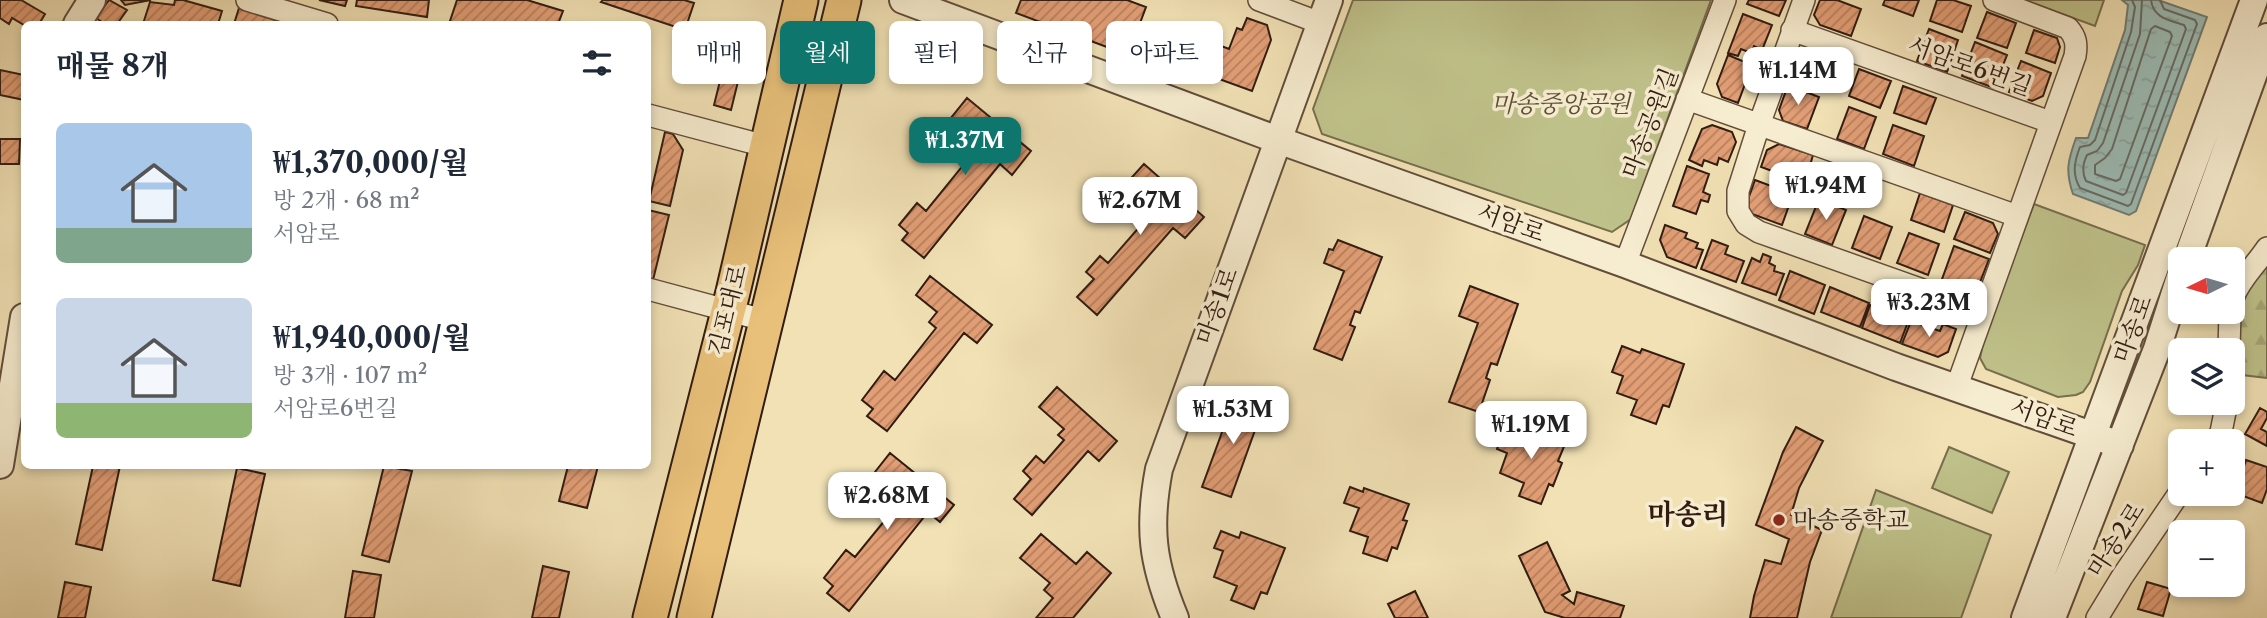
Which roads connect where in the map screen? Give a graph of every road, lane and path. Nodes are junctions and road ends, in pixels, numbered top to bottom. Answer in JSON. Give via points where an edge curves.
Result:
{"nodes":[{"id":1,"x":92,"y":0,"type":"edge"},
{"id":2,"x":247,"y":0,"type":"edge"},
{"id":3,"x":801,"y":0,"type":"edge"},
{"id":4,"x":844,"y":0,"type":"edge"},
{"id":5,"x":903,"y":0,"type":"edge"},
{"id":6,"x":1259,"y":0,"type":"edge"},
{"id":7,"x":1725,"y":0,"type":"edge"},
{"id":8,"x":1804,"y":0,"type":"edge"},
{"id":9,"x":1994,"y":0,"type":"edge"},
{"id":10,"x":2254,"y":0,"type":"edge"},
{"id":11,"x":1324,"y":12,"type":"edge"},
{"id":12,"x":79,"y":21,"type":"edge"},
{"id":13,"x":317,"y":21,"type":"edge"},
{"id":14,"x":1793,"y":30,"type":"junction"},
{"id":15,"x":2267,"y":37,"type":"edge"},
{"id":16,"x":1687,"y":99,"type":"junction"},
{"id":17,"x":651,"y":117,"type":"edge"},
{"id":18,"x":2050,"y":122,"type":"junction"},
{"id":19,"x":1759,"y":125,"type":"junction"},
{"id":20,"x":1278,"y":140,"type":"junction"},
{"id":21,"x":765,"y":146,"type":"junction"},
{"id":22,"x":2017,"y":216,"type":"junction"},
{"id":23,"x":2191,"y":247,"type":"edge"},
{"id":24,"x":2267,"y":248,"type":"edge"},
{"id":25,"x":1625,"y":264,"type":"junction"},
{"id":26,"x":2245,"y":276,"type":"edge"},
{"id":27,"x":651,"y":290,"type":"edge"},
{"id":28,"x":1982,"y":311,"type":"junction"},
{"id":29,"x":728,"y":312,"type":"junction"},
{"id":30,"x":2168,"y":315,"type":"edge"},
{"id":31,"x":766,"y":321,"type":"junction"},
{"id":32,"x":21,"y":336,"type":"edge"},
{"id":33,"x":1957,"y":386,"type":"junction"},
{"id":34,"x":2093,"y":436,"type":"junction"},
{"id":35,"x":2120,"y":445,"type":"junction"},
{"id":36,"x":0,"y":465,"type":"edge"},
{"id":37,"x":2170,"y":506,"type":"edge"},
{"id":38,"x":650,"y":618,"type":"edge"},
{"id":39,"x":694,"y":618,"type":"edge"},
{"id":40,"x":1175,"y":618,"type":"edge"},
{"id":41,"x":2025,"y":618,"type":"edge"},
{"id":42,"x":2052,"y":618,"type":"edge"},
{"id":43,"x":2097,"y":618,"type":"edge"}],
"edges":[{"from":1,"to":12,"type":"street"},
{"from":2,"to":13,"type":"street"},
{"from":3,"to":21,"type":"main road","name":"김포대로"},
{"from":4,"to":31,"type":"main road","name":"김포대로"},
{"from":5,"to":20,"type":"street","name":"서암로"},
{"from":6,"to":11,"type":"street"},
{"from":7,"to":16,"type":"street","name":"마송공원길"},
{"from":8,"to":14,"type":"street"},
{"from":9,"to":18,"type":"street","name":"서암로6번길","via":[[2058,22],[2075,36],[2075,56]]},
{"from":10,"to":34,"type":"street","name":"마송로"},
{"from":11,"to":20,"type":"street","name":"마송1로"},
{"from":14,"to":18,"type":"street","name":"서암로6번길"},
{"from":14,"to":19,"type":"street"},
{"from":15,"to":23,"type":"street"},
{"from":16,"to":19,"type":"street"},
{"from":16,"to":25,"type":"street","name":"마송공원길"},
{"from":17,"to":21,"type":"street"},
{"from":18,"to":22,"type":"street","name":"서암로6번길"},
{"from":19,"to":22,"type":"street"},
{"from":19,"to":28,"type":"street","via":[[1738,191],[1738,211],[1746,224]]},
{"from":20,"to":25,"type":"street","name":"서암로"},
{"from":20,"to":40,"type":"street","name":"마송1로","via":[[1159,469],[1152,530],[1164,592]]},
{"from":21,"to":29,"type":"main road","name":"김포대로"},
{"from":22,"to":28,"type":"street","name":"서암로6번길"},
{"from":24,"to":26,"type":"street"},
{"from":25,"to":33,"type":"street","name":"서암로"},
{"from":27,"to":29,"type":"street"},
{"from":28,"to":33,"type":"street","name":"서암로6번길"},
{"from":29,"to":31,"type":"street"},
{"from":29,"to":38,"type":"main road","name":"김포대로"},
{"from":30,"to":35,"type":"street","name":"마송로"},
{"from":31,"to":39,"type":"main road","name":"김포대로"},
{"from":32,"to":36,"type":"street"},
{"from":33,"to":34,"type":"street","name":"서암로"},
{"from":34,"to":35,"type":"street","name":"서암로"},
{"from":34,"to":41,"type":"street","name":"마송로"},
{"from":35,"to":42,"type":"street","name":"마송로"},
{"from":37,"to":43,"type":"street","name":"마송2로"}]}
